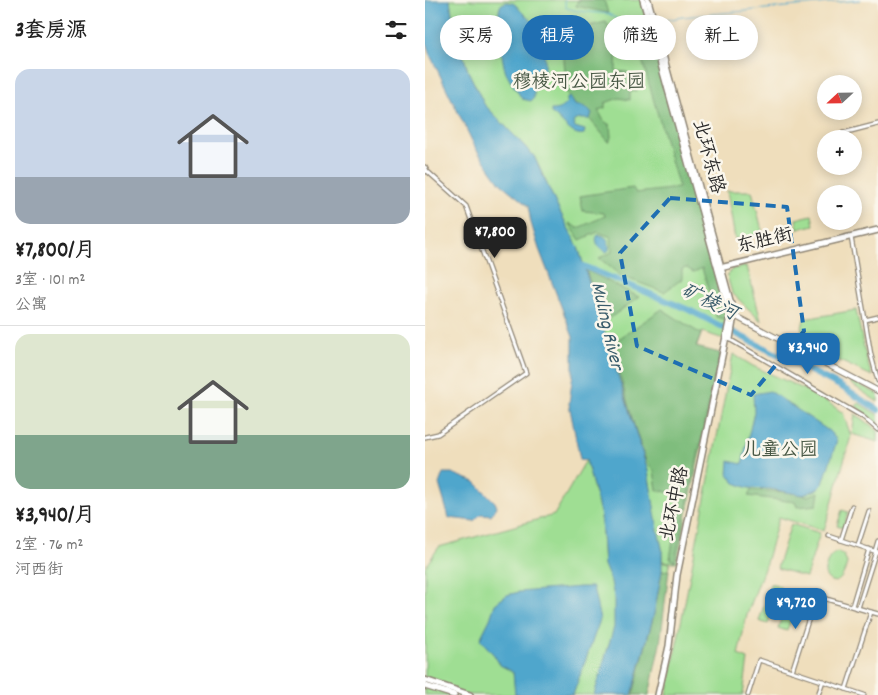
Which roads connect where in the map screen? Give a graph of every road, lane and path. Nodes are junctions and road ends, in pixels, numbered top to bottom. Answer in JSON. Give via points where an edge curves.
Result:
{"nodes":[{"id":1,"x":643,"y":0,"type":"edge"},
{"id":2,"x":648,"y":0,"type":"edge"},
{"id":3,"x":878,"y":124,"type":"edge"},
{"id":4,"x":855,"y":130,"type":"edge"},
{"id":5,"x":426,"y":170,"type":"edge"},
{"id":6,"x":878,"y":230,"type":"edge"},
{"id":7,"x":851,"y":237,"type":"junction"},
{"id":8,"x":719,"y":268,"type":"junction"},
{"id":9,"x":732,"y":314,"type":"junction"},
{"id":10,"x":878,"y":317,"type":"edge"},
{"id":11,"x":865,"y":320,"type":"junction"},
{"id":12,"x":732,"y":321,"type":"joint"},
{"id":13,"x":728,"y":339,"type":"junction"},
{"id":14,"x":878,"y":381,"type":"edge"},
{"id":15,"x":878,"y":391,"type":"edge"},
{"id":16,"x":878,"y":430,"type":"edge"},
{"id":17,"x":425,"y":437,"type":"edge"},
{"id":18,"x":852,"y":506,"type":"dead end"},
{"id":19,"x":869,"y":511,"type":"dead end"},
{"id":20,"x":829,"y":536,"type":"dead end"},
{"id":21,"x":841,"y":540,"type":"junction"},
{"id":22,"x":878,"y":541,"type":"edge"},
{"id":23,"x":858,"y":546,"type":"junction"},
{"id":24,"x":869,"y":549,"type":"junction"},
{"id":25,"x":876,"y":551,"type":"edge"},
{"id":26,"x":852,"y":606,"type":"junction"},
{"id":27,"x":858,"y":608,"type":"junction"},
{"id":28,"x":871,"y":612,"type":"junction"},
{"id":29,"x":878,"y":614,"type":"edge"},
{"id":30,"x":792,"y":671,"type":"junction"},
{"id":31,"x":425,"y":680,"type":"edge"},
{"id":32,"x":823,"y":681,"type":"junction"},
{"id":33,"x":425,"y":686,"type":"edge"},
{"id":34,"x":442,"y":689,"type":"junction"},
{"id":35,"x":846,"y":689,"type":"junction"},
{"id":36,"x":819,"y":693,"type":"edge"},
{"id":37,"x":453,"y":695,"type":"edge"},
{"id":38,"x":470,"y":695,"type":"edge"},
{"id":39,"x":660,"y":695,"type":"edge"},
{"id":40,"x":748,"y":695,"type":"edge"},
{"id":41,"x":864,"y":695,"type":"edge"}],
"edges":[{"from":1,"to":8,"type":"highway","name":"北环东路"},
{"from":2,"to":8,"type":"highway","name":"北环东路"},
{"from":3,"to":4,"type":"street"},
{"from":5,"to":17,"type":"street","via":[[466,206],[526,373],[438,434]]},
{"from":6,"to":7,"type":"highway","name":"东胜街"},
{"from":7,"to":8,"type":"highway","name":"东胜街"},
{"from":7,"to":11,"type":"street"},
{"from":8,"to":9,"type":"highway","name":"北环东路"},
{"from":9,"to":12,"type":"highway","name":"北环东路"},
{"from":9,"to":15,"type":"main road"},
{"from":10,"to":11,"type":"street"},
{"from":11,"to":14,"type":"street"},
{"from":12,"to":13,"type":"highway","name":"北环中路"},
{"from":13,"to":16,"type":"street","via":[[863,417]]},
{"from":13,"to":39,"type":"highway","name":"北环中路","via":[[677,575]]},
{"from":18,"to":21,"type":"street"},
{"from":19,"to":23,"type":"street"},
{"from":20,"to":21,"type":"street"},
{"from":21,"to":23,"type":"street"},
{"from":22,"to":25,"type":"street"},
{"from":23,"to":24,"type":"street"},
{"from":24,"to":25,"type":"street"},
{"from":24,"to":26,"type":"street"},
{"from":25,"to":27,"type":"street"},
{"from":26,"to":27,"type":"street"},
{"from":26,"to":30,"type":"street","via":[[816,596]]},
{"from":27,"to":28,"type":"street"},
{"from":28,"to":29,"type":"street"},
{"from":28,"to":35,"type":"street"},
{"from":30,"to":32,"type":"street"},
{"from":30,"to":40,"type":"street","via":[[759,660]]},
{"from":31,"to":34,"type":"highway"},
{"from":32,"to":35,"type":"street"},
{"from":32,"to":36,"type":"street"},
{"from":33,"to":34,"type":"highway"},
{"from":34,"to":37,"type":"highway"},
{"from":34,"to":38,"type":"highway"},
{"from":35,"to":41,"type":"street"}]}
